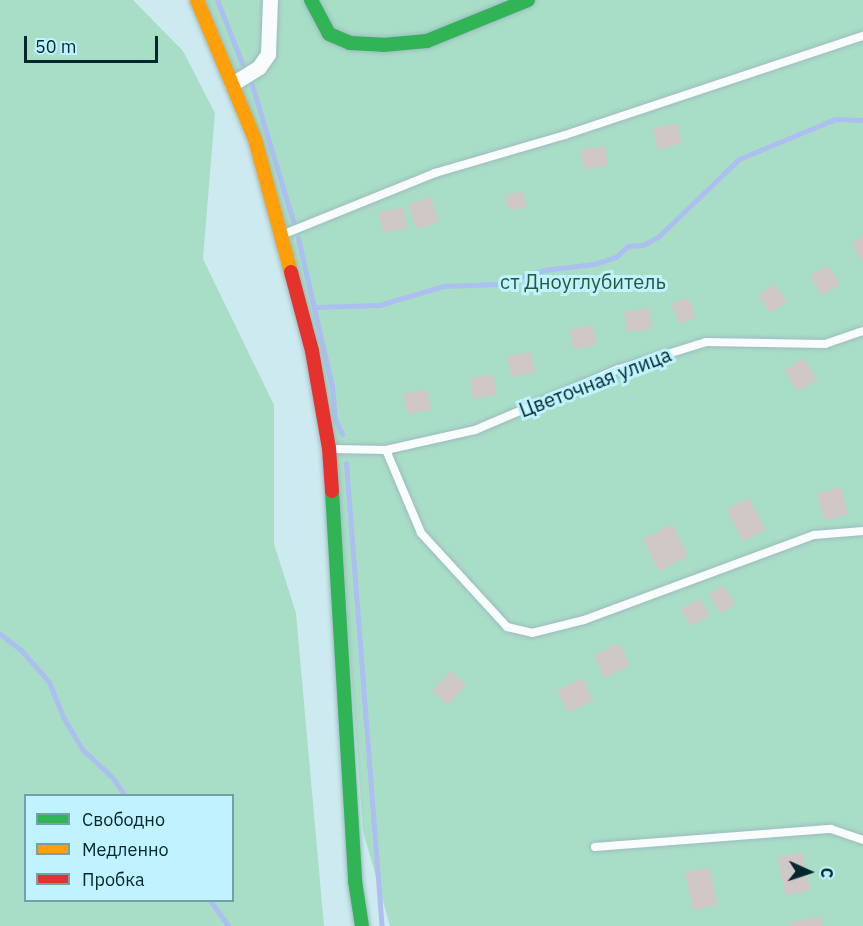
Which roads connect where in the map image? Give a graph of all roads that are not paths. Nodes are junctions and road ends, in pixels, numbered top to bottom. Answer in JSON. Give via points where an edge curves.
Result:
{"nodes":[{"id":1,"x":197,"y":0,"type":"edge"},
{"id":2,"x":270,"y":0,"type":"edge"},
{"id":3,"x":311,"y":0,"type":"edge"},
{"id":4,"x":528,"y":0,"type":"edge"},
{"id":5,"x":863,"y":36,"type":"edge"},
{"id":6,"x":232,"y":84,"type":"junction"},
{"id":7,"x":284,"y":234,"type":"junction"},
{"id":8,"x":863,"y":331,"type":"edge"},
{"id":9,"x":329,"y":448,"type":"junction"},
{"id":10,"x":386,"y":450,"type":"junction"},
{"id":11,"x":863,"y":531,"type":"edge"},
{"id":12,"x":863,"y":840,"type":"edge"},
{"id":13,"x":596,"y":847,"type":"dead end"},
{"id":14,"x":362,"y":926,"type":"edge"}],
"edges":[{"from":1,"to":6,"type":"street"},
{"from":2,"to":6,"type":"street","via":[[268,54],[259,67]]},
{"from":3,"to":4,"type":"street","via":[[329,34],[350,43],[383,45],[428,41]]},
{"from":5,"to":7,"type":"lane","via":[[565,135],[435,173]]},
{"from":6,"to":7,"type":"street","via":[[255,139]]},
{"from":7,"to":9,"type":"street","via":[[312,351]]},
{"from":8,"to":10,"type":"lane","name":"Цветочная улица","via":[[825,344],[706,342],[619,369],[475,430]]},
{"from":9,"to":10,"type":"lane","name":"Цветочная улица"},
{"from":9,"to":14,"type":"street","via":[[355,880]]},
{"from":10,"to":11,"type":"lane","via":[[421,532],[507,627],[532,633],[584,620],[813,535]]},
{"from":12,"to":13,"type":"lane","via":[[831,829]]}]}
